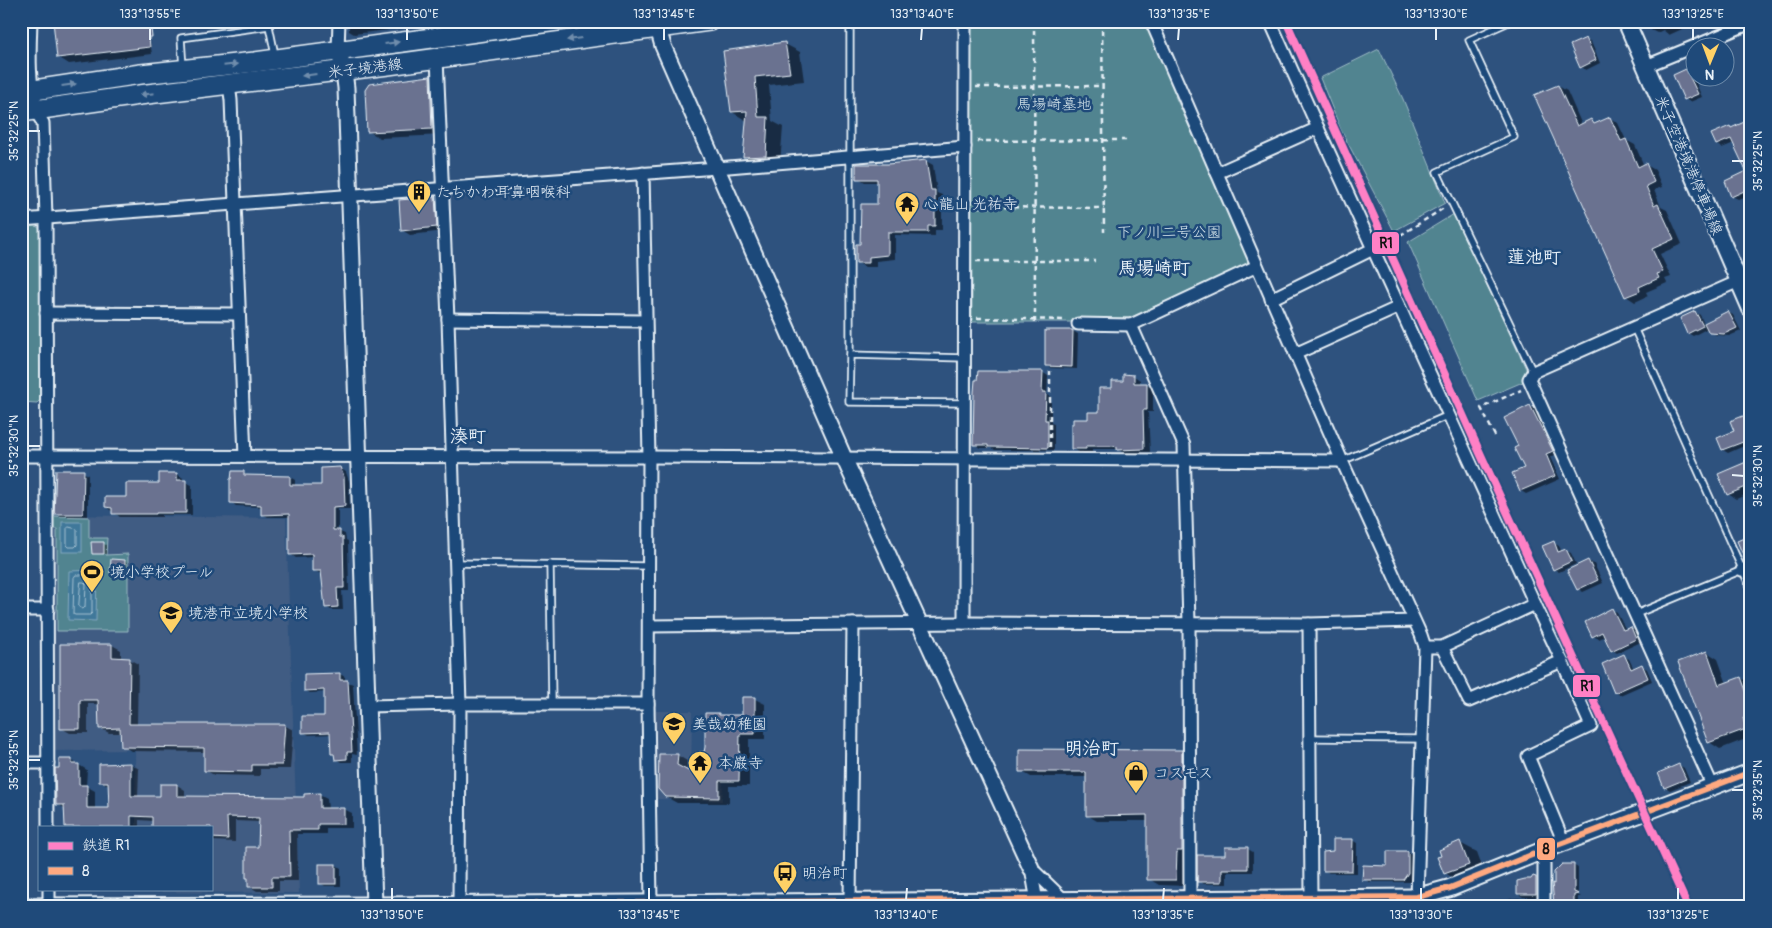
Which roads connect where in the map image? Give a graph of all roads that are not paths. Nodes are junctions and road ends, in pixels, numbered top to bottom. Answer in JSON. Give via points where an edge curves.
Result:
{"nodes":[{"id":1,"x":29,"y":21,"type":"edge"},
{"id":2,"x":339,"y":21,"type":"edge"},
{"id":3,"x":557,"y":21,"type":"edge"},
{"id":4,"x":709,"y":21,"type":"edge"},
{"id":5,"x":850,"y":21,"type":"edge"},
{"id":6,"x":965,"y":21,"type":"edge"},
{"id":7,"x":1151,"y":21,"type":"edge"},
{"id":8,"x":1270,"y":21,"type":"edge"},
{"id":9,"x":1512,"y":21,"type":"edge"},
{"id":10,"x":1626,"y":21,"type":"edge"},
{"id":11,"x":1751,"y":23,"type":"edge"},
{"id":12,"x":657,"y":25,"type":"edge"},
{"id":13,"x":338,"y":50,"type":"junction"},
{"id":14,"x":437,"y":58,"type":"junction"},
{"id":15,"x":276,"y":59,"type":"junction"},
{"id":16,"x":1646,"y":66,"type":"junction"},
{"id":17,"x":184,"y":70,"type":"junction"},
{"id":18,"x":344,"y":71,"type":"junction"},
{"id":19,"x":229,"y":85,"type":"junction"},
{"id":20,"x":25,"y":91,"type":"edge"},
{"id":21,"x":28,"y":111,"type":"edge"},
{"id":22,"x":1318,"y":128,"type":"junction"},
{"id":23,"x":965,"y":144,"type":"junction"},
{"id":24,"x":849,"y":158,"type":"junction"},
{"id":25,"x":717,"y":168,"type":"junction"},
{"id":26,"x":643,"y":173,"type":"junction"},
{"id":27,"x":1217,"y":173,"type":"junction"},
{"id":28,"x":443,"y":188,"type":"junction"},
{"id":29,"x":349,"y":195,"type":"junction"},
{"id":30,"x":235,"y":204,"type":"junction"},
{"id":31,"x":46,"y":218,"type":"junction"},
{"id":32,"x":21,"y":220,"type":"edge"},
{"id":33,"x":1374,"y":249,"type":"junction"},
{"id":34,"x":1257,"y":266,"type":"junction"},
{"id":35,"x":1743,"y":282,"type":"edge"},
{"id":36,"x":1272,"y":299,"type":"junction"},
{"id":37,"x":1399,"y":307,"type":"junction"},
{"id":38,"x":1751,"y":309,"type":"edge"},
{"id":39,"x":46,"y":313,"type":"junction"},
{"id":40,"x":238,"y":314,"type":"junction"},
{"id":41,"x":448,"y":319,"type":"junction"},
{"id":42,"x":645,"y":322,"type":"junction"},
{"id":43,"x":1078,"y":324,"type":"road end"},
{"id":44,"x":1131,"y":324,"type":"junction"},
{"id":45,"x":1634,"y":328,"type":"junction"},
{"id":46,"x":1295,"y":354,"type":"junction"},
{"id":47,"x":850,"y":355,"type":"junction"},
{"id":48,"x":964,"y":358,"type":"junction"},
{"id":49,"x":1532,"y":372,"type":"junction"},
{"id":50,"x":964,"y":403,"type":"junction"},
{"id":51,"x":1449,"y":415,"type":"junction"},
{"id":52,"x":21,"y":456,"type":"edge"},
{"id":53,"x":46,"y":456,"type":"junction"},
{"id":54,"x":649,"y":456,"type":"junction"},
{"id":55,"x":245,"y":457,"type":"junction"},
{"id":56,"x":359,"y":457,"type":"junction"},
{"id":57,"x":452,"y":457,"type":"junction"},
{"id":58,"x":844,"y":458,"type":"junction"},
{"id":59,"x":1185,"y":459,"type":"junction"},
{"id":60,"x":964,"y":460,"type":"junction"},
{"id":61,"x":1342,"y":461,"type":"junction"},
{"id":62,"x":456,"y":563,"type":"junction"},
{"id":63,"x":550,"y":564,"type":"junction"},
{"id":64,"x":648,"y":566,"type":"junction"},
{"id":65,"x":1747,"y":568,"type":"edge"},
{"id":66,"x":1751,"y":589,"type":"edge"},
{"id":67,"x":1535,"y":604,"type":"junction"},
{"id":68,"x":21,"y":610,"type":"edge"},
{"id":69,"x":48,"y":610,"type":"junction"},
{"id":70,"x":1636,"y":614,"type":"junction"},
{"id":71,"x":1414,"y":620,"type":"junction"},
{"id":72,"x":964,"y":623,"type":"junction"},
{"id":73,"x":1189,"y":623,"type":"junction"},
{"id":74,"x":853,"y":624,"type":"junction"},
{"id":75,"x":921,"y":624,"type":"junction"},
{"id":76,"x":1309,"y":624,"type":"junction"},
{"id":77,"x":649,"y":626,"type":"junction"},
{"id":78,"x":1425,"y":647,"type":"junction"},
{"id":79,"x":1442,"y":647,"type":"junction"},
{"id":80,"x":1562,"y":661,"type":"junction"},
{"id":81,"x":460,"y":704,"type":"junction"},
{"id":82,"x":552,"y":704,"type":"junction"},
{"id":83,"x":648,"y":704,"type":"junction"},
{"id":84,"x":367,"y":706,"type":"junction"},
{"id":85,"x":1310,"y":738,"type":"junction"},
{"id":86,"x":1422,"y":739,"type":"junction"},
{"id":87,"x":21,"y":763,"type":"edge"},
{"id":88,"x":48,"y":763,"type":"junction"},
{"id":89,"x":1751,"y":772,"type":"edge"},
{"id":90,"x":1713,"y":786,"type":"junction"},
{"id":91,"x":48,"y":826,"type":"edge"},
{"id":92,"x":1564,"y":843,"type":"junction"},
{"id":93,"x":1544,"y":850,"type":"junction"},
{"id":94,"x":1031,"y":868,"type":"junction"},
{"id":95,"x":49,"y":890,"type":"edge"},
{"id":96,"x":1311,"y":896,"type":"junction"},
{"id":97,"x":1190,"y":898,"type":"junction"},
{"id":98,"x":850,"y":901,"type":"junction"},
{"id":99,"x":651,"y":902,"type":"junction"},
{"id":100,"x":1266,"y":902,"type":"edge"},
{"id":101,"x":1417,"y":902,"type":"edge"},
{"id":102,"x":983,"y":903,"type":"edge"},
{"id":103,"x":1037,"y":903,"type":"edge"},
{"id":104,"x":1063,"y":903,"type":"edge"},
{"id":105,"x":459,"y":904,"type":"junction"},
{"id":106,"x":670,"y":904,"type":"edge"},
{"id":107,"x":880,"y":904,"type":"edge"},
{"id":108,"x":558,"y":905,"type":"edge"},
{"id":109,"x":21,"y":906,"type":"edge"},
{"id":110,"x":49,"y":906,"type":"edge"},
{"id":111,"x":232,"y":906,"type":"edge"},
{"id":112,"x":374,"y":906,"type":"edge"},
{"id":113,"x":94,"y":907,"type":"edge"},
{"id":114,"x":1544,"y":907,"type":"edge"}],
"edges":[{"from":1,"to":20,"type":"street"},
{"from":2,"to":13,"type":"street"},
{"from":13,"to":3,"type":"main road","name":"米子境港線","one_way":true},
{"from":4,"to":12,"type":"main road","name":"米子境港線"},
{"from":5,"to":24,"type":"lane"},
{"from":6,"to":23,"type":"street"},
{"from":7,"to":27,"type":"street"},
{"from":8,"to":22,"type":"street"},
{"from":9,"to":49,"type":"lane","via":[[1469,40],[1514,137],[1437,172]]},
{"from":10,"to":16,"type":"main road","name":"米子空港境港停車場線"},
{"from":11,"to":16,"type":"street"},
{"from":12,"to":14,"type":"main road","name":"米子境港線","one_way":true},
{"from":12,"to":25,"type":"street","via":[[663,46]]},
{"from":13,"to":15,"type":"main road","name":"米子境港線"},
{"from":13,"to":18,"type":"street"},
{"from":14,"to":18,"type":"main road","name":"米子境港線"},
{"from":14,"to":28,"type":"street"},
{"from":17,"to":15,"type":"main road","name":"米子境港線","one_way":true},
{"from":15,"to":17,"type":"lane","via":[[269,26],[181,38]]},
{"from":16,"to":35,"type":"main road","name":"米子空港境港停車場線"},
{"from":20,"to":17,"type":"main road","name":"米子境港線","one_way":true},
{"from":18,"to":19,"type":"main road","name":"米子境港線","one_way":true},
{"from":18,"to":29,"type":"street"},
{"from":19,"to":21,"type":"main road","name":"米子境港線","one_way":true,"via":[[139,94]]},
{"from":19,"to":30,"type":"street"},
{"from":20,"to":21,"type":"street"},
{"from":21,"to":31,"type":"street","via":[[43,123]]},
{"from":22,"to":27,"type":"street"},
{"from":22,"to":33,"type":"street"},
{"from":23,"to":24,"type":"street"},
{"from":23,"to":48,"type":"street"},
{"from":24,"to":25,"type":"street"},
{"from":24,"to":47,"type":"lane"},
{"from":25,"to":26,"type":"street"},
{"from":25,"to":58,"type":"street"},
{"from":26,"to":28,"type":"street"},
{"from":26,"to":42,"type":"street"},
{"from":27,"to":34,"type":"street"},
{"from":28,"to":29,"type":"street"},
{"from":28,"to":41,"type":"street"},
{"from":29,"to":30,"type":"street"},
{"from":29,"to":56,"type":"street"},
{"from":30,"to":31,"type":"street"},
{"from":30,"to":40,"type":"street"},
{"from":31,"to":32,"type":"street"},
{"from":31,"to":39,"type":"street"},
{"from":33,"to":36,"type":"street"},
{"from":33,"to":37,"type":"street"},
{"from":34,"to":36,"type":"street"},
{"from":34,"to":44,"type":"street"},
{"from":35,"to":38,"type":"main road","name":"米子空港境港停車場線"},
{"from":35,"to":45,"type":"street"},
{"from":36,"to":46,"type":"street"},
{"from":37,"to":46,"type":"street"},
{"from":37,"to":51,"type":"street"},
{"from":39,"to":40,"type":"street"},
{"from":39,"to":53,"type":"street"},
{"from":40,"to":55,"type":"street"},
{"from":41,"to":42,"type":"street"},
{"from":41,"to":57,"type":"street"},
{"from":42,"to":54,"type":"street"},
{"from":43,"to":44,"type":"street"},
{"from":44,"to":59,"type":"street","via":[[1184,445]]},
{"from":45,"to":49,"type":"street"},
{"from":45,"to":65,"type":"lane"},
{"from":46,"to":61,"type":"street"},
{"from":47,"to":48,"type":"lane"},
{"from":47,"to":50,"type":"lane","via":[[849,402]]},
{"from":48,"to":50,"type":"street"},
{"from":49,"to":70,"type":"street","via":[[1531,385]]},
{"from":50,"to":60,"type":"street"},
{"from":51,"to":61,"type":"lane"},
{"from":51,"to":67,"type":"street"},
{"from":52,"to":53,"type":"street"},
{"from":53,"to":55,"type":"street"},
{"from":53,"to":69,"type":"street"},
{"from":54,"to":57,"type":"street"},
{"from":54,"to":58,"type":"street"},
{"from":54,"to":64,"type":"street"},
{"from":55,"to":56,"type":"street"},
{"from":56,"to":57,"type":"street"},
{"from":56,"to":84,"type":"street"},
{"from":57,"to":62,"type":"street"},
{"from":58,"to":60,"type":"street"},
{"from":58,"to":75,"type":"street"},
{"from":59,"to":60,"type":"street"},
{"from":59,"to":61,"type":"street"},
{"from":59,"to":73,"type":"street"},
{"from":60,"to":72,"type":"street"},
{"from":61,"to":71,"type":"street"},
{"from":62,"to":63,"type":"lane"},
{"from":62,"to":81,"type":"street"},
{"from":63,"to":64,"type":"lane"},
{"from":63,"to":82,"type":"lane"},
{"from":64,"to":77,"type":"street"},
{"from":65,"to":66,"type":"lane"},
{"from":65,"to":70,"type":"lane"},
{"from":67,"to":79,"type":"street"},
{"from":67,"to":80,"type":"street"},
{"from":68,"to":69,"type":"street"},
{"from":69,"to":88,"type":"street"},
{"from":70,"to":90,"type":"street"},
{"from":71,"to":76,"type":"street"},
{"from":71,"to":78,"type":"street"},
{"from":72,"to":73,"type":"street"},
{"from":72,"to":75,"type":"street"},
{"from":73,"to":76,"type":"street"},
{"from":73,"to":97,"type":"street"},
{"from":74,"to":75,"type":"street"},
{"from":74,"to":77,"type":"street"},
{"from":74,"to":98,"type":"street"},
{"from":75,"to":94,"type":"street"},
{"from":76,"to":85,"type":"street"},
{"from":77,"to":83,"type":"street"},
{"from":78,"to":79,"type":"street"},
{"from":78,"to":86,"type":"street"},
{"from":79,"to":80,"type":"street","via":[[1469,701]]},
{"from":80,"to":92,"type":"street","via":[[1591,726],[1528,756]]},
{"from":81,"to":82,"type":"street"},
{"from":81,"to":84,"type":"street"},
{"from":81,"to":105,"type":"street"},
{"from":82,"to":83,"type":"street"},
{"from":83,"to":99,"type":"street"},
{"from":84,"to":112,"type":"street"},
{"from":85,"to":86,"type":"lane"},
{"from":85,"to":96,"type":"street"},
{"from":86,"to":101,"type":"street"},
{"from":87,"to":88,"type":"street"},
{"from":88,"to":91,"type":"street"},
{"from":89,"to":90,"type":"main road"},
{"from":90,"to":92,"type":"main road"},
{"from":92,"to":93,"type":"main road"},
{"from":93,"to":101,"type":"main road"},
{"from":93,"to":114,"type":"street"},
{"from":94,"to":103,"type":"street"},
{"from":94,"to":104,"type":"street"},
{"from":95,"to":110,"type":"street"},
{"from":96,"to":100,"type":"street"},
{"from":96,"to":101,"type":"street"},
{"from":97,"to":100,"type":"street"},
{"from":97,"to":104,"type":"street"},
{"from":98,"to":106,"type":"street"},
{"from":98,"to":107,"type":"street"},
{"from":99,"to":106,"type":"street"},
{"from":99,"to":108,"type":"street"},
{"from":102,"to":103,"type":"street"},
{"from":102,"to":107,"type":"street"},
{"from":103,"to":104,"type":"street"},
{"from":105,"to":108,"type":"street"},
{"from":105,"to":112,"type":"street"},
{"from":109,"to":110,"type":"street"},
{"from":110,"to":113,"type":"street"},
{"from":111,"to":112,"type":"street"},
{"from":111,"to":113,"type":"street"}]}
